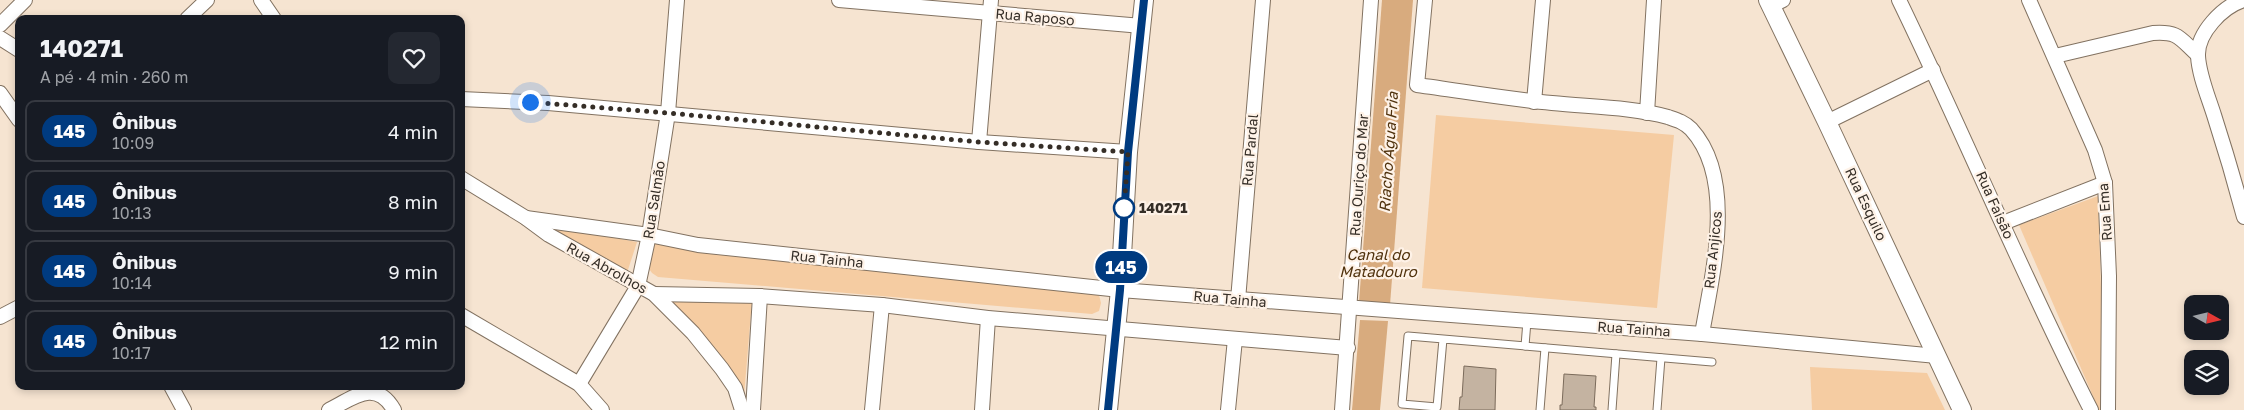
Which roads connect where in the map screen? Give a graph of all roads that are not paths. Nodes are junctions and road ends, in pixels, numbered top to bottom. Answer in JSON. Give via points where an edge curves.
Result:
{"nodes":[{"id":1,"x":25,"y":0,"type":"edge"},
{"id":2,"x":207,"y":0,"type":"edge"},
{"id":3,"x":261,"y":0,"type":"edge"},
{"id":4,"x":677,"y":0,"type":"edge"},
{"id":5,"x":839,"y":0,"type":"edge"},
{"id":6,"x":1144,"y":0,"type":"edge"},
{"id":7,"x":1263,"y":0,"type":"edge"},
{"id":8,"x":1371,"y":0,"type":"edge"},
{"id":9,"x":1425,"y":0,"type":"edge"},
{"id":10,"x":1543,"y":0,"type":"edge"},
{"id":11,"x":1654,"y":0,"type":"edge"},
{"id":12,"x":1899,"y":0,"type":"edge"},
{"id":13,"x":2029,"y":0,"type":"edge"},
{"id":14,"x":2244,"y":0,"type":"edge"},
{"id":15,"x":1774,"y":2,"type":"edge"},
{"id":16,"x":990,"y":6,"type":"edge"},
{"id":17,"x":191,"y":15,"type":"edge"},
{"id":18,"x":271,"y":15,"type":"edge"},
{"id":19,"x":0,"y":25,"type":"edge"},
{"id":20,"x":1142,"y":26,"type":"junction"},
{"id":21,"x":0,"y":38,"type":"edge"},
{"id":22,"x":15,"y":47,"type":"edge"},
{"id":23,"x":2198,"y":54,"type":"junction"},
{"id":24,"x":2054,"y":56,"type":"junction"},
{"id":25,"x":1933,"y":70,"type":"junction"},
{"id":26,"x":0,"y":93,"type":"edge"},
{"id":27,"x":465,"y":99,"type":"edge"},
{"id":28,"x":1534,"y":102,"type":"junction"},
{"id":29,"x":668,"y":113,"type":"junction"},
{"id":30,"x":1647,"y":113,"type":"junction"},
{"id":31,"x":15,"y":114,"type":"edge"},
{"id":32,"x":1828,"y":122,"type":"junction"},
{"id":33,"x":979,"y":142,"type":"junction"},
{"id":34,"x":1128,"y":152,"type":"junction"},
{"id":35,"x":465,"y":180,"type":"edge"},
{"id":36,"x":2104,"y":183,"type":"junction"},
{"id":37,"x":2244,"y":217,"type":"edge"},
{"id":38,"x":526,"y":218,"type":"junction"},
{"id":39,"x":2003,"y":223,"type":"junction"},
{"id":40,"x":649,"y":235,"type":"junction"},
{"id":41,"x":638,"y":286,"type":"junction"},
{"id":42,"x":1120,"y":290,"type":"junction"},
{"id":43,"x":654,"y":294,"type":"junction"},
{"id":44,"x":760,"y":296,"type":"junction"},
{"id":45,"x":1238,"y":300,"type":"junction"},
{"id":46,"x":882,"y":305,"type":"junction"},
{"id":47,"x":15,"y":309,"type":"edge"},
{"id":48,"x":1353,"y":309,"type":"junction"},
{"id":49,"x":0,"y":317,"type":"edge"},
{"id":50,"x":465,"y":317,"type":"edge"},
{"id":51,"x":988,"y":318,"type":"junction"},
{"id":52,"x":1527,"y":321,"type":"junction"},
{"id":53,"x":1116,"y":327,"type":"junction"},
{"id":54,"x":1702,"y":334,"type":"junction"},
{"id":55,"x":1235,"y":339,"type":"junction"},
{"id":56,"x":1443,"y":339,"type":"junction"},
{"id":57,"x":1525,"y":346,"type":"junction"},
{"id":58,"x":1348,"y":348,"type":"junction"},
{"id":59,"x":1545,"y":348,"type":"junction"},
{"id":60,"x":1616,"y":354,"type":"junction"},
{"id":61,"x":1937,"y":356,"type":"junction"},
{"id":62,"x":1661,"y":358,"type":"junction"},
{"id":63,"x":1712,"y":362,"type":"dead end"},
{"id":64,"x":579,"y":384,"type":"junction"},
{"id":65,"x":173,"y":390,"type":"edge"},
{"id":66,"x":184,"y":410,"type":"edge"},
{"id":67,"x":330,"y":410,"type":"edge"},
{"id":68,"x":394,"y":410,"type":"edge"},
{"id":69,"x":602,"y":410,"type":"edge"},
{"id":70,"x":742,"y":410,"type":"edge"},
{"id":71,"x":753,"y":410,"type":"edge"},
{"id":72,"x":872,"y":410,"type":"edge"},
{"id":73,"x":982,"y":410,"type":"edge"},
{"id":74,"x":1108,"y":410,"type":"edge"},
{"id":75,"x":1228,"y":410,"type":"edge"},
{"id":76,"x":1342,"y":410,"type":"edge"},
{"id":77,"x":1540,"y":410,"type":"edge"},
{"id":78,"x":1612,"y":410,"type":"edge"},
{"id":79,"x":1657,"y":410,"type":"edge"},
{"id":80,"x":1962,"y":410,"type":"edge"},
{"id":81,"x":2091,"y":410,"type":"edge"},
{"id":82,"x":2108,"y":410,"type":"edge"}],
"edges":[{"from":1,"to":19,"type":"street"},
{"from":2,"to":17,"type":"street"},
{"from":3,"to":18,"type":"street"},
{"from":4,"to":29,"type":"street","name":"Rua Salmão"},
{"from":5,"to":16,"type":"street","name":"Rua Raposo"},
{"from":6,"to":20,"type":"street"},
{"from":7,"to":45,"type":"street","name":"Rua Pardal"},
{"from":8,"to":48,"type":"street","name":"Rua Ouriço do Mar"},
{"from":9,"to":28,"type":"street","name":"Rua Anjicos","via":[[1417,85]]},
{"from":10,"to":28,"type":"street"},
{"from":11,"to":30,"type":"street"},
{"from":12,"to":25,"type":"street","name":"Rua Faisão"},
{"from":13,"to":24,"type":"street","name":"Rua Ema"},
{"from":14,"to":23,"type":"street","via":[[2223,11],[2203,35]]},
{"from":15,"to":32,"type":"street","name":"Rua Esquilo"},
{"from":16,"to":20,"type":"street","name":"Rua Raposo"},
{"from":16,"to":33,"type":"street"},
{"from":20,"to":34,"type":"street"},
{"from":21,"to":22,"type":"street"},
{"from":23,"to":24,"type":"street","via":[[2176,35],[2167,32]]},
{"from":23,"to":37,"type":"street"},
{"from":24,"to":36,"type":"street","name":"Rua Ema","via":[[2095,150]]},
{"from":25,"to":32,"type":"street"},
{"from":25,"to":39,"type":"street","name":"Rua Faisão"},
{"from":26,"to":31,"type":"street"},
{"from":27,"to":29,"type":"street"},
{"from":28,"to":30,"type":"street","name":"Rua Anjicos"},
{"from":29,"to":33,"type":"street"},
{"from":29,"to":40,"type":"street","name":"Rua Salmão"},
{"from":30,"to":54,"type":"street","name":"Rua Anjicos","via":[[1682,122],[1698,139],[1709,161],[1718,201],[1717,242]]},
{"from":32,"to":61,"type":"street","name":"Rua Esquilo"},
{"from":33,"to":34,"type":"street"},
{"from":34,"to":42,"type":"street"},
{"from":35,"to":38,"type":"street","name":"Rua Abrolhos"},
{"from":36,"to":39,"type":"street"},
{"from":36,"to":82,"type":"street","name":"Rua Ema","via":[[2109,276]]},
{"from":38,"to":40,"type":"street","name":"Rua Tainha"},
{"from":38,"to":41,"type":"street","name":"Rua Abrolhos","via":[[549,235]]},
{"from":39,"to":81,"type":"street","name":"Rua Faisão","via":[[2048,326]]},
{"from":40,"to":41,"type":"street","name":"Rua Salmão"},
{"from":40,"to":42,"type":"street","name":"Rua Tainha","via":[[698,245]]},
{"from":41,"to":43,"type":"street","name":"Rua Abrolhos"},
{"from":41,"to":64,"type":"street","name":"Rua Salmão"},
{"from":42,"to":45,"type":"street","name":"Rua Tainha"},
{"from":42,"to":53,"type":"street"},
{"from":43,"to":44,"type":"street"},
{"from":43,"to":70,"type":"street","name":"Rua Abrolhos","via":[[693,333],[722,369]]},
{"from":44,"to":46,"type":"street"},
{"from":44,"to":71,"type":"street"},
{"from":45,"to":48,"type":"street","name":"Rua Tainha"},
{"from":46,"to":51,"type":"street"},
{"from":46,"to":72,"type":"street"},
{"from":47,"to":49,"type":"street"},
{"from":48,"to":52,"type":"street","name":"Rua Tainha"},
{"from":48,"to":58,"type":"street","name":"Rua Ouriço do Mar"},
{"from":50,"to":64,"type":"street"},
{"from":51,"to":53,"type":"street"},
{"from":51,"to":73,"type":"street"},
{"from":52,"to":54,"type":"street","name":"Rua Tainha"},
{"from":52,"to":57,"type":"lane"},
{"from":53,"to":55,"type":"street"},
{"from":53,"to":74,"type":"street"},
{"from":54,"to":61,"type":"street","name":"Rua Tainha"},
{"from":55,"to":58,"type":"street"},
{"from":55,"to":75,"type":"street"},
{"from":56,"to":56,"type":"lane","via":[[1437,407],[1402,404],[1408,336]]},
{"from":56,"to":57,"type":"lane"},
{"from":57,"to":59,"type":"lane"},
{"from":58,"to":76,"type":"street","name":"Rua Ouriço do Mar"},
{"from":59,"to":60,"type":"lane"},
{"from":59,"to":77,"type":"lane"},
{"from":60,"to":62,"type":"lane"},
{"from":60,"to":78,"type":"lane"},
{"from":61,"to":80,"type":"street","name":"Rua Esquilo"},
{"from":62,"to":63,"type":"lane"},
{"from":62,"to":79,"type":"lane"},
{"from":64,"to":69,"type":"street"},
{"from":65,"to":66,"type":"street"},
{"from":67,"to":68,"type":"street","via":[[362,393],[372,392],[383,396]]}]}
